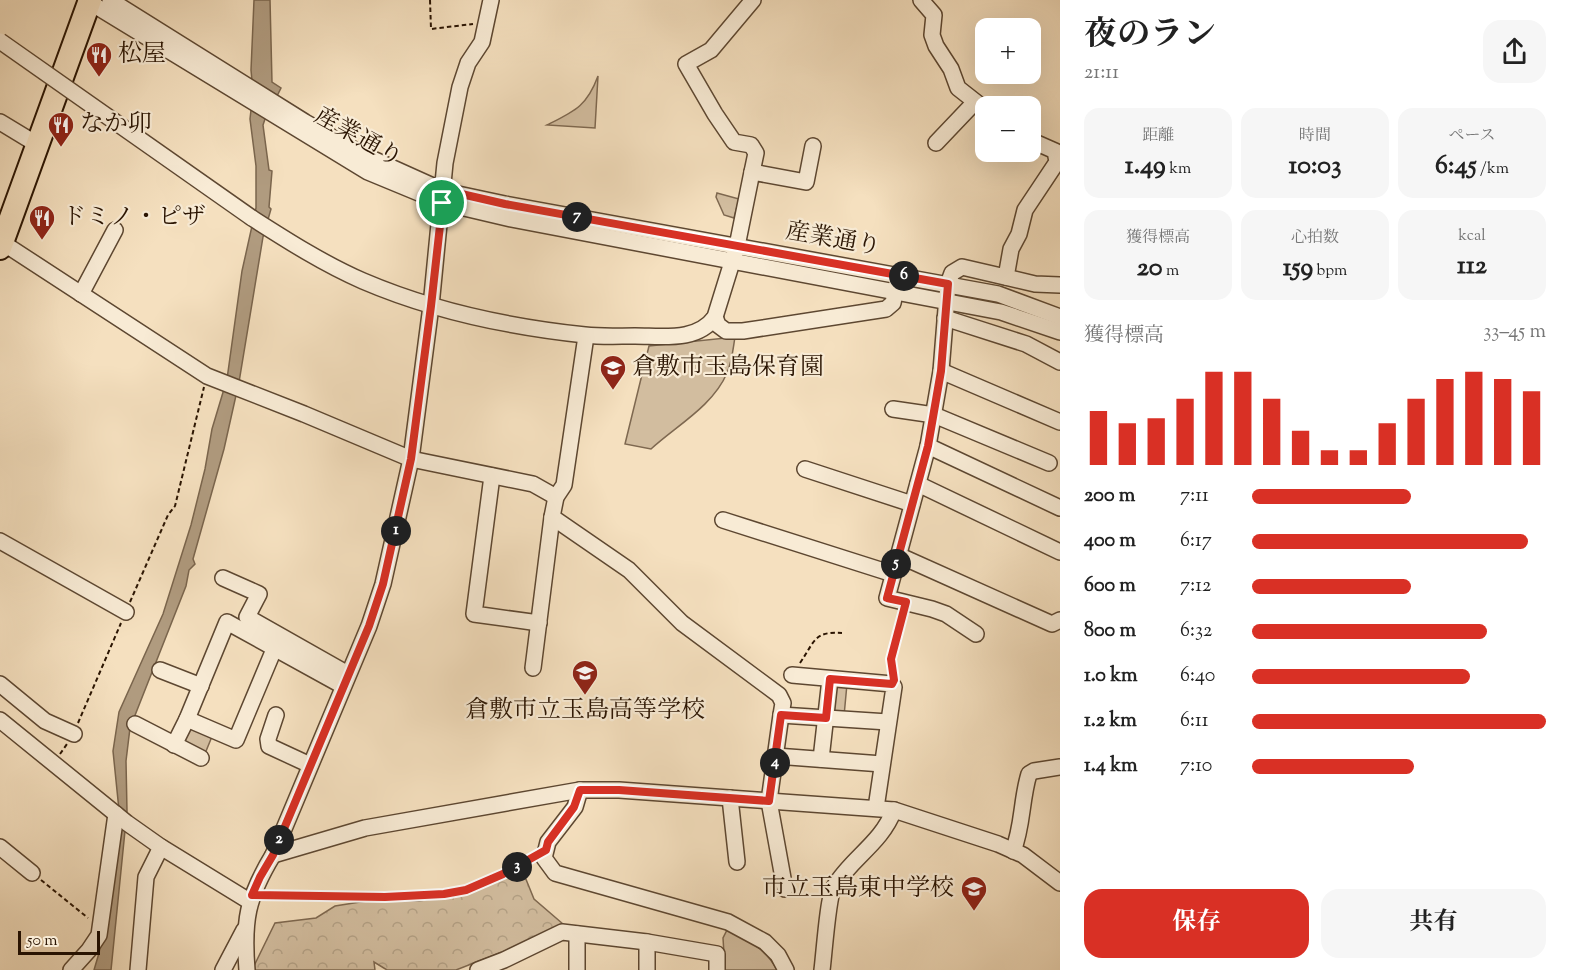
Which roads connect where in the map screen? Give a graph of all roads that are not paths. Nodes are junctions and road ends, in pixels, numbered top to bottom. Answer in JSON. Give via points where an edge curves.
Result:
{"nodes":[{"id":1,"x":491,"y":0,"type":"edge"},
{"id":2,"x":753,"y":0,"type":"edge"},
{"id":3,"x":921,"y":0,"type":"edge"},
{"id":4,"x":94,"y":1,"type":"edge"},
{"id":5,"x":0,"y":41,"type":"edge"},
{"id":6,"x":975,"y":102,"type":"edge"},
{"id":7,"x":975,"y":110,"type":"edge"},
{"id":8,"x":0,"y":122,"type":"edge"},
{"id":9,"x":936,"y":143,"type":"dead end"},
{"id":10,"x":38,"y":145,"type":"junction"},
{"id":11,"x":1041,"y":145,"type":"edge"},
{"id":12,"x":813,"y":146,"type":"dead end"},
{"id":13,"x":752,"y":172,"type":"junction"},
{"id":14,"x":443,"y":197,"type":"junction"},
{"id":15,"x":115,"y":230,"type":"dead end"},
{"id":16,"x":1,"y":244,"type":"edge"},
{"id":17,"x":737,"y":246,"type":"junction"},
{"id":18,"x":732,"y":261,"type":"junction"},
{"id":19,"x":899,"y":275,"type":"junction"},
{"id":20,"x":1006,"y":277,"type":"junction"},
{"id":21,"x":948,"y":284,"type":"junction"},
{"id":22,"x":1060,"y":285,"type":"edge"},
{"id":23,"x":896,"y":290,"type":"junction"},
{"id":24,"x":81,"y":294,"type":"junction"},
{"id":25,"x":947,"y":300,"type":"junction"},
{"id":26,"x":431,"y":306,"type":"junction"},
{"id":27,"x":715,"y":317,"type":"junction"},
{"id":28,"x":1060,"y":317,"type":"edge"},
{"id":29,"x":945,"y":318,"type":"junction"},
{"id":30,"x":1060,"y":332,"type":"edge"},
{"id":31,"x":586,"y":336,"type":"junction"},
{"id":32,"x":1060,"y":362,"type":"edge"},
{"id":33,"x":941,"y":371,"type":"junction"},
{"id":34,"x":893,"y":409,"type":"dead end"},
{"id":35,"x":934,"y":415,"type":"junction"},
{"id":36,"x":1060,"y":422,"type":"edge"},
{"id":37,"x":928,"y":446,"type":"junction"},
{"id":38,"x":411,"y":459,"type":"junction"},
{"id":39,"x":1049,"y":463,"type":"dead end"},
{"id":40,"x":805,"y":470,"type":"dead end"},
{"id":41,"x":492,"y":476,"type":"junction"},
{"id":42,"x":918,"y":484,"type":"junction"},
{"id":43,"x":556,"y":497,"type":"junction"},
{"id":44,"x":912,"y":504,"type":"junction"},
{"id":45,"x":1060,"y":508,"type":"edge"},
{"id":46,"x":552,"y":517,"type":"junction"},
{"id":47,"x":723,"y":520,"type":"dead end"},
{"id":48,"x":0,"y":541,"type":"edge"},
{"id":49,"x":1060,"y":552,"type":"edge"},
{"id":50,"x":898,"y":555,"type":"junction"},
{"id":51,"x":893,"y":574,"type":"junction"},
{"id":52,"x":223,"y":578,"type":"dead end"},
{"id":53,"x":126,"y":612,"type":"road end"},
{"id":54,"x":1060,"y":620,"type":"edge"},
{"id":55,"x":244,"y":623,"type":"junction"},
{"id":56,"x":539,"y":623,"type":"junction"},
{"id":57,"x":976,"y":634,"type":"dead end"},
{"id":58,"x":276,"y":647,"type":"junction"},
{"id":59,"x":533,"y":668,"type":"dead end"},
{"id":60,"x":160,"y":670,"type":"dead end"},
{"id":61,"x":792,"y":675,"type":"road end"},
{"id":62,"x":830,"y":679,"type":"junction"},
{"id":63,"x":345,"y":680,"type":"junction"},
{"id":64,"x":0,"y":684,"type":"edge"},
{"id":65,"x":201,"y":686,"type":"junction"},
{"id":66,"x":276,"y":715,"type":"dead end"},
{"id":67,"x":781,"y":715,"type":"junction"},
{"id":68,"x":187,"y":718,"type":"junction"},
{"id":69,"x":826,"y":718,"type":"junction"},
{"id":70,"x":0,"y":720,"type":"edge"},
{"id":71,"x":888,"y":722,"type":"junction"},
{"id":72,"x":135,"y":724,"type":"dead end"},
{"id":73,"x":74,"y":734,"type":"road end"},
{"id":74,"x":174,"y":745,"type":"junction"},
{"id":75,"x":776,"y":756,"type":"junction"},
{"id":76,"x":201,"y":758,"type":"dead end"},
{"id":77,"x":820,"y":759,"type":"junction"},
{"id":78,"x":882,"y":764,"type":"junction"},
{"id":79,"x":310,"y":765,"type":"junction"},
{"id":80,"x":1060,"y":767,"type":"edge"},
{"id":81,"x":580,"y":790,"type":"junction"},
{"id":82,"x":730,"y":798,"type":"junction"},
{"id":83,"x":769,"y":801,"type":"junction"},
{"id":84,"x":876,"y":808,"type":"junction"},
{"id":85,"x":894,"y":810,"type":"junction"},
{"id":86,"x":122,"y":818,"type":"junction"},
{"id":87,"x":0,"y":847,"type":"edge"},
{"id":88,"x":161,"y":847,"type":"junction"},
{"id":89,"x":1013,"y":851,"type":"junction"},
{"id":90,"x":273,"y":855,"type":"junction"},
{"id":91,"x":737,"y":862,"type":"dead end"},
{"id":92,"x":32,"y":873,"type":"road end"},
{"id":93,"x":1060,"y":883,"type":"edge"},
{"id":94,"x":785,"y":889,"type":"dead end"},
{"id":95,"x":251,"y":898,"type":"junction"},
{"id":96,"x":245,"y":927,"type":"junction"},
{"id":97,"x":577,"y":934,"type":"junction"},
{"id":98,"x":647,"y":942,"type":"junction"},
{"id":99,"x":504,"y":965,"type":"edge"},
{"id":100,"x":71,"y":970,"type":"edge"},
{"id":101,"x":138,"y":970,"type":"edge"},
{"id":102,"x":223,"y":970,"type":"edge"},
{"id":103,"x":247,"y":970,"type":"edge"},
{"id":104,"x":478,"y":970,"type":"edge"},
{"id":105,"x":577,"y":970,"type":"edge"},
{"id":106,"x":647,"y":970,"type":"edge"},
{"id":107,"x":717,"y":970,"type":"edge"},
{"id":108,"x":786,"y":970,"type":"edge"},
{"id":109,"x":822,"y":970,"type":"edge"}],
"edges":[{"from":1,"to":14,"type":"street","via":[[482,42],[468,63],[460,87]]},
{"from":2,"to":13,"type":"street","via":[[711,50],[686,64],[734,142],[751,145],[756,153]]},
{"from":3,"to":6,"type":"street","via":[[934,15],[932,34],[958,88]]},
{"from":4,"to":10,"type":"highway"},
{"from":4,"to":14,"type":"street","name":"産業通り","via":[[270,106],[368,172]]},
{"from":5,"to":26,"type":"street","bridge":true,"via":[[308,254],[362,281]]},
{"from":7,"to":9,"type":"street"},
{"from":8,"to":10,"type":"street"},
{"from":10,"to":16,"type":"highway"},
{"from":11,"to":20,"type":"street","via":[[1055,151],[1057,162],[1025,210]]},
{"from":12,"to":13,"type":"street","via":[[806,182]]},
{"from":13,"to":17,"type":"street"},
{"from":14,"to":17,"type":"street","name":"産業通り","via":[[505,204]]},
{"from":14,"to":18,"type":"street","name":"産業通り","via":[[511,219]]},
{"from":14,"to":26,"type":"street"},
{"from":15,"to":24,"type":"street"},
{"from":16,"to":24,"type":"street"},
{"from":17,"to":18,"type":"street"},
{"from":17,"to":19,"type":"street","name":"産業通り"},
{"from":18,"to":23,"type":"street","name":"産業通り"},
{"from":18,"to":27,"type":"street"},
{"from":19,"to":21,"type":"street","name":"産業通り"},
{"from":19,"to":23,"type":"street"},
{"from":20,"to":21,"type":"street","via":[[962,267],[952,273]]},
{"from":20,"to":22,"type":"street"},
{"from":21,"to":25,"type":"street"},
{"from":21,"to":28,"type":"street","name":"産業通り","via":[[998,294]]},
{"from":23,"to":25,"type":"street","name":"産業通り"},
{"from":23,"to":27,"type":"street","via":[[893,303],[886,309],[743,331],[726,331]]},
{"from":24,"to":38,"type":"street","via":[[207,376]]},
{"from":25,"to":29,"type":"street"},
{"from":25,"to":30,"type":"street","name":"産業通り","via":[[1001,312]]},
{"from":26,"to":31,"type":"street"},
{"from":26,"to":38,"type":"street"},
{"from":27,"to":31,"type":"street","via":[[708,327],[696,333]]},
{"from":29,"to":32,"type":"street","via":[[1026,344]]},
{"from":29,"to":33,"type":"street"},
{"from":31,"to":43,"type":"street","via":[[564,485]]},
{"from":33,"to":35,"type":"street"},
{"from":33,"to":36,"type":"street"},
{"from":34,"to":35,"type":"street"},
{"from":35,"to":37,"type":"street"},
{"from":35,"to":39,"type":"street"},
{"from":37,"to":42,"type":"street"},
{"from":37,"to":45,"type":"street"},
{"from":38,"to":41,"type":"street"},
{"from":38,"to":63,"type":"street","via":[[383,584]]},
{"from":40,"to":44,"type":"street"},
{"from":41,"to":43,"type":"street","via":[[533,484]]},
{"from":41,"to":56,"type":"street","via":[[474,614]]},
{"from":42,"to":44,"type":"street"},
{"from":42,"to":49,"type":"street"},
{"from":43,"to":46,"type":"street"},
{"from":44,"to":50,"type":"street"},
{"from":46,"to":56,"type":"street"},
{"from":46,"to":67,"type":"street","via":[[629,570],[682,623],[776,692],[783,703]]},
{"from":47,"to":51,"type":"street"},
{"from":48,"to":53,"type":"street"},
{"from":50,"to":51,"type":"street"},
{"from":50,"to":54,"type":"street","via":[[1052,624]]},
{"from":51,"to":57,"type":"street","via":[[887,598],[946,614]]},
{"from":52,"to":55,"type":"street","via":[[259,594]]},
{"from":55,"to":58,"type":"street"},
{"from":55,"to":63,"type":"street"},
{"from":55,"to":65,"type":"street","via":[[227,622]]},
{"from":56,"to":59,"type":"street"},
{"from":58,"to":63,"type":"street"},
{"from":58,"to":68,"type":"street","via":[[236,740]]},
{"from":60,"to":65,"type":"street"},
{"from":61,"to":62,"type":"street"},
{"from":62,"to":69,"type":"street"},
{"from":62,"to":71,"type":"street","via":[[892,684]]},
{"from":63,"to":79,"type":"street"},
{"from":64,"to":73,"type":"street","via":[[45,721]]},
{"from":65,"to":68,"type":"street"},
{"from":66,"to":79,"type":"street","via":[[269,746]]},
{"from":67,"to":69,"type":"street"},
{"from":67,"to":75,"type":"street"},
{"from":68,"to":74,"type":"street"},
{"from":69,"to":71,"type":"street"},
{"from":69,"to":77,"type":"street"},
{"from":70,"to":86,"type":"street"},
{"from":71,"to":78,"type":"street"},
{"from":72,"to":74,"type":"street"},
{"from":74,"to":76,"type":"street"},
{"from":75,"to":77,"type":"street"},
{"from":75,"to":83,"type":"street"},
{"from":77,"to":78,"type":"street"},
{"from":78,"to":84,"type":"street"},
{"from":79,"to":90,"type":"street"},
{"from":80,"to":89,"type":"street","via":[[1029,774]]},
{"from":81,"to":82,"type":"street"},
{"from":81,"to":90,"type":"street","via":[[365,828]]},
{"from":81,"to":108,"type":"street","via":[[574,807],[548,842],[544,858],[555,873],[728,922],[765,942]]},
{"from":82,"to":83,"type":"street"},
{"from":82,"to":91,"type":"street"},
{"from":83,"to":84,"type":"street"},
{"from":83,"to":94,"type":"street"},
{"from":84,"to":85,"type":"street"},
{"from":85,"to":89,"type":"street"},
{"from":85,"to":109,"type":"street","via":[[877,840],[833,887]]},
{"from":86,"to":88,"type":"street"},
{"from":86,"to":100,"type":"street","via":[[99,935]]},
{"from":87,"to":92,"type":"street"},
{"from":88,"to":95,"type":"street"},
{"from":88,"to":101,"type":"street","via":[[146,877]]},
{"from":89,"to":93,"type":"street"},
{"from":90,"to":95,"type":"street"},
{"from":95,"to":96,"type":"street"},
{"from":96,"to":102,"type":"street"},
{"from":96,"to":103,"type":"street"},
{"from":97,"to":98,"type":"street"},
{"from":97,"to":99,"type":"street","via":[[562,932]]},
{"from":97,"to":105,"type":"street"},
{"from":98,"to":106,"type":"street"},
{"from":98,"to":107,"type":"street","via":[[717,954]]},
{"from":99,"to":104,"type":"street"}]}
